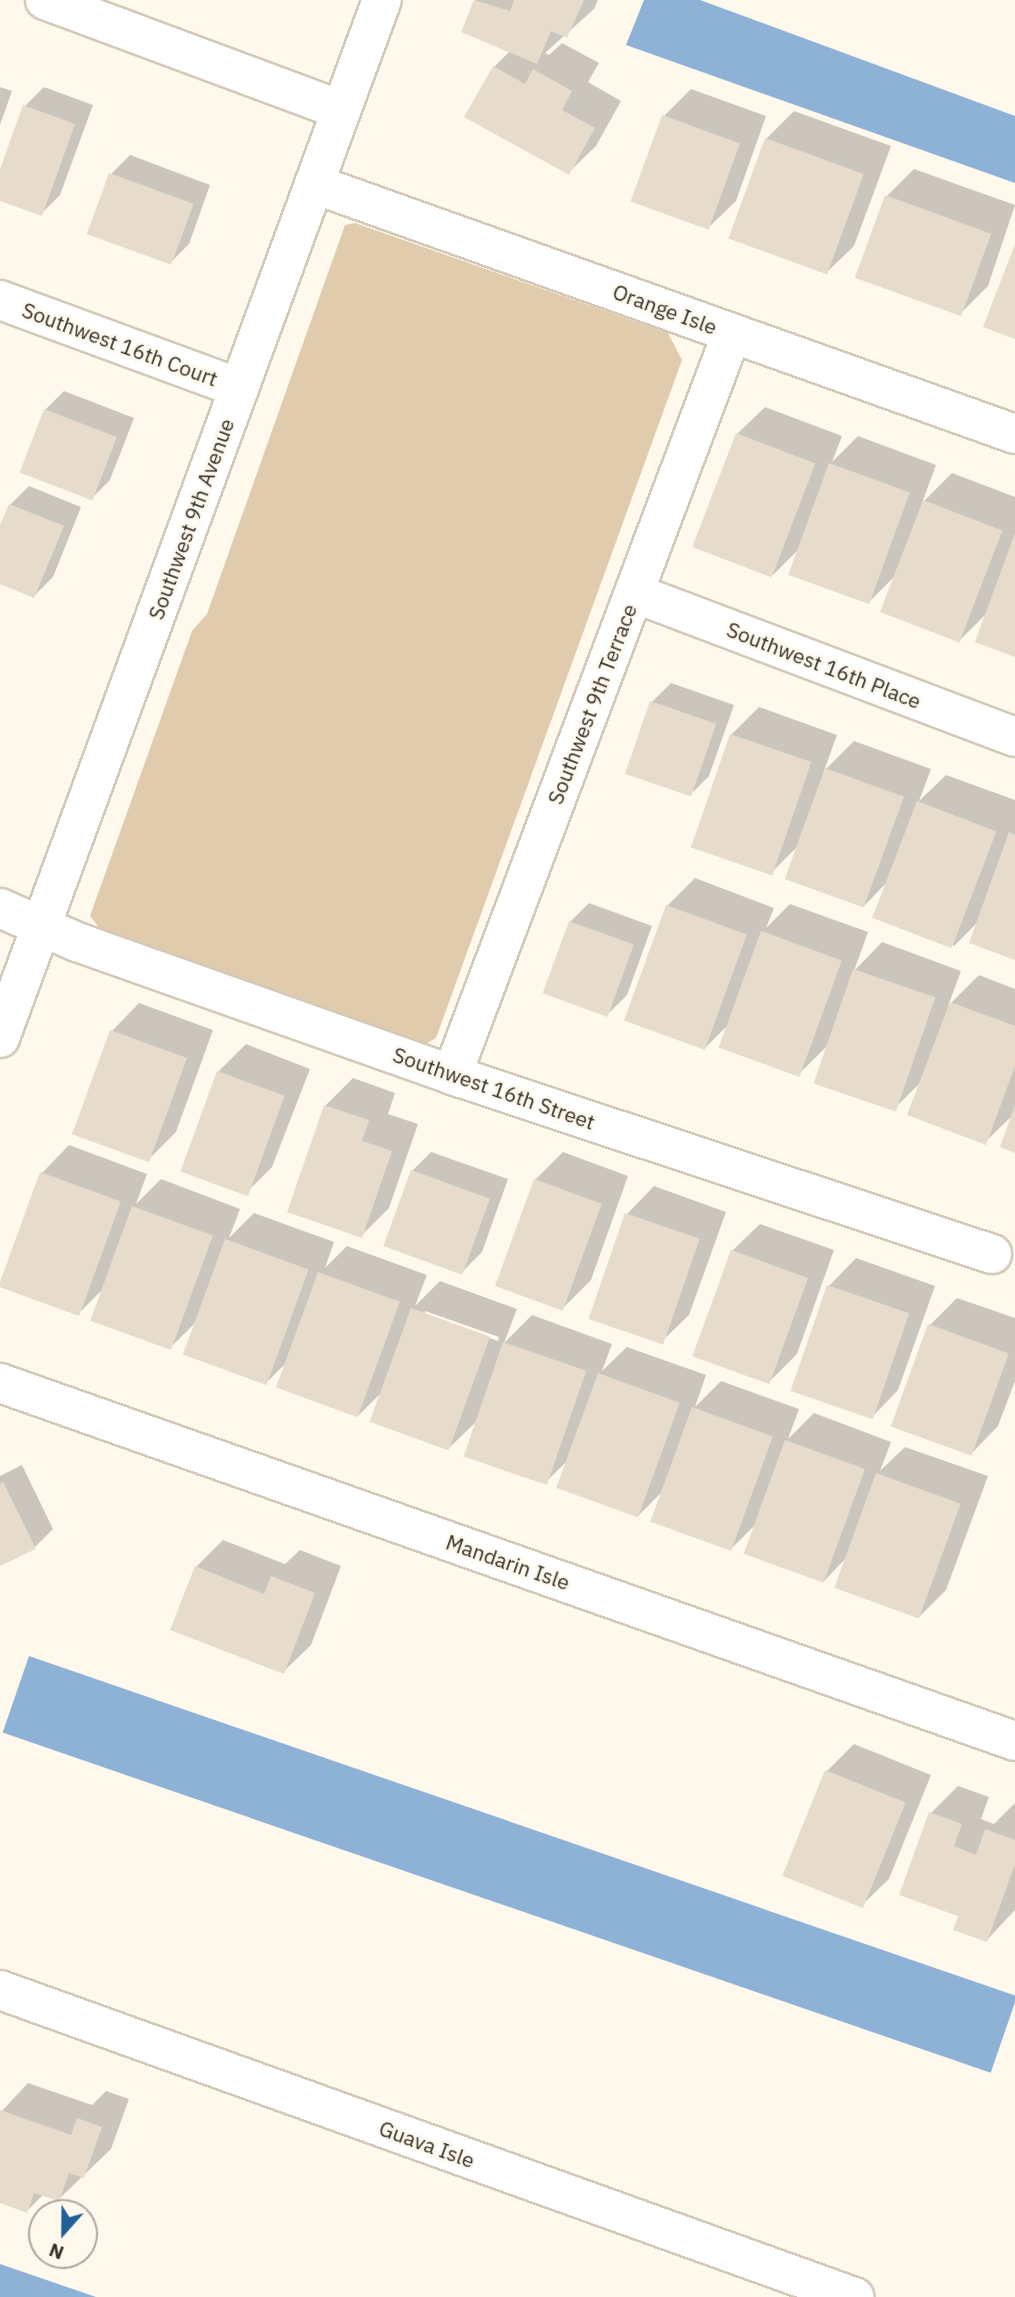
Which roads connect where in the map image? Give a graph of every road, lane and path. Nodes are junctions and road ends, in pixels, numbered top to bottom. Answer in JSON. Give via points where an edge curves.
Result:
{"nodes":[{"id":1,"x":45,"y":0,"type":"edge"},
{"id":2,"x":382,"y":0,"type":"edge"},
{"id":3,"x":341,"y":110,"type":"junction"},
{"id":4,"x":314,"y":184,"type":"junction"},
{"id":5,"x":0,"y":300,"type":"edge"},
{"id":6,"x":732,"y":333,"type":"junction"},
{"id":7,"x":239,"y":388,"type":"junction"},
{"id":8,"x":1015,"y":434,"type":"edge"},
{"id":9,"x":634,"y":593,"type":"junction"},
{"id":10,"x":1015,"y":737,"type":"edge"},
{"id":11,"x":0,"y":908,"type":"edge"},
{"id":12,"x":41,"y":926,"type":"junction"},
{"id":13,"x":0,"y":1038,"type":"edge"},
{"id":14,"x":452,"y":1075,"type":"junction"},
{"id":15,"x":992,"y":1254,"type":"dead end"},
{"id":16,"x":0,"y":1383,"type":"edge"},
{"id":17,"x":1015,"y":1741,"type":"edge"},
{"id":18,"x":0,"y":1990,"type":"edge"},
{"id":19,"x":854,"y":2297,"type":"edge"}],
"edges":[{"from":1,"to":3,"type":"street"},
{"from":2,"to":3,"type":"street","name":"Southwest 9th Avenue"},
{"from":3,"to":4,"type":"street","name":"Southwest 9th Avenue"},
{"from":4,"to":6,"type":"street","name":"Orange Isle"},
{"from":4,"to":7,"type":"street","name":"Southwest 9th Avenue"},
{"from":5,"to":7,"type":"street","name":"Southwest 16th Court"},
{"from":6,"to":8,"type":"street","name":"Orange Isle"},
{"from":6,"to":9,"type":"street","name":"Southwest 9th Terrace"},
{"from":7,"to":12,"type":"street","name":"Southwest 9th Avenue"},
{"from":9,"to":10,"type":"street","name":"Southwest 16th Place"},
{"from":9,"to":14,"type":"street","name":"Southwest 9th Terrace"},
{"from":11,"to":12,"type":"street","name":"Southwest 16th Street"},
{"from":12,"to":13,"type":"street","name":"Southwest 9th Avenue"},
{"from":12,"to":14,"type":"street","name":"Southwest 16th Street"},
{"from":14,"to":15,"type":"street","name":"Southwest 16th Street"},
{"from":16,"to":17,"type":"street","name":"Mandarin Isle"},
{"from":18,"to":19,"type":"street","name":"Guava Isle"}]}
